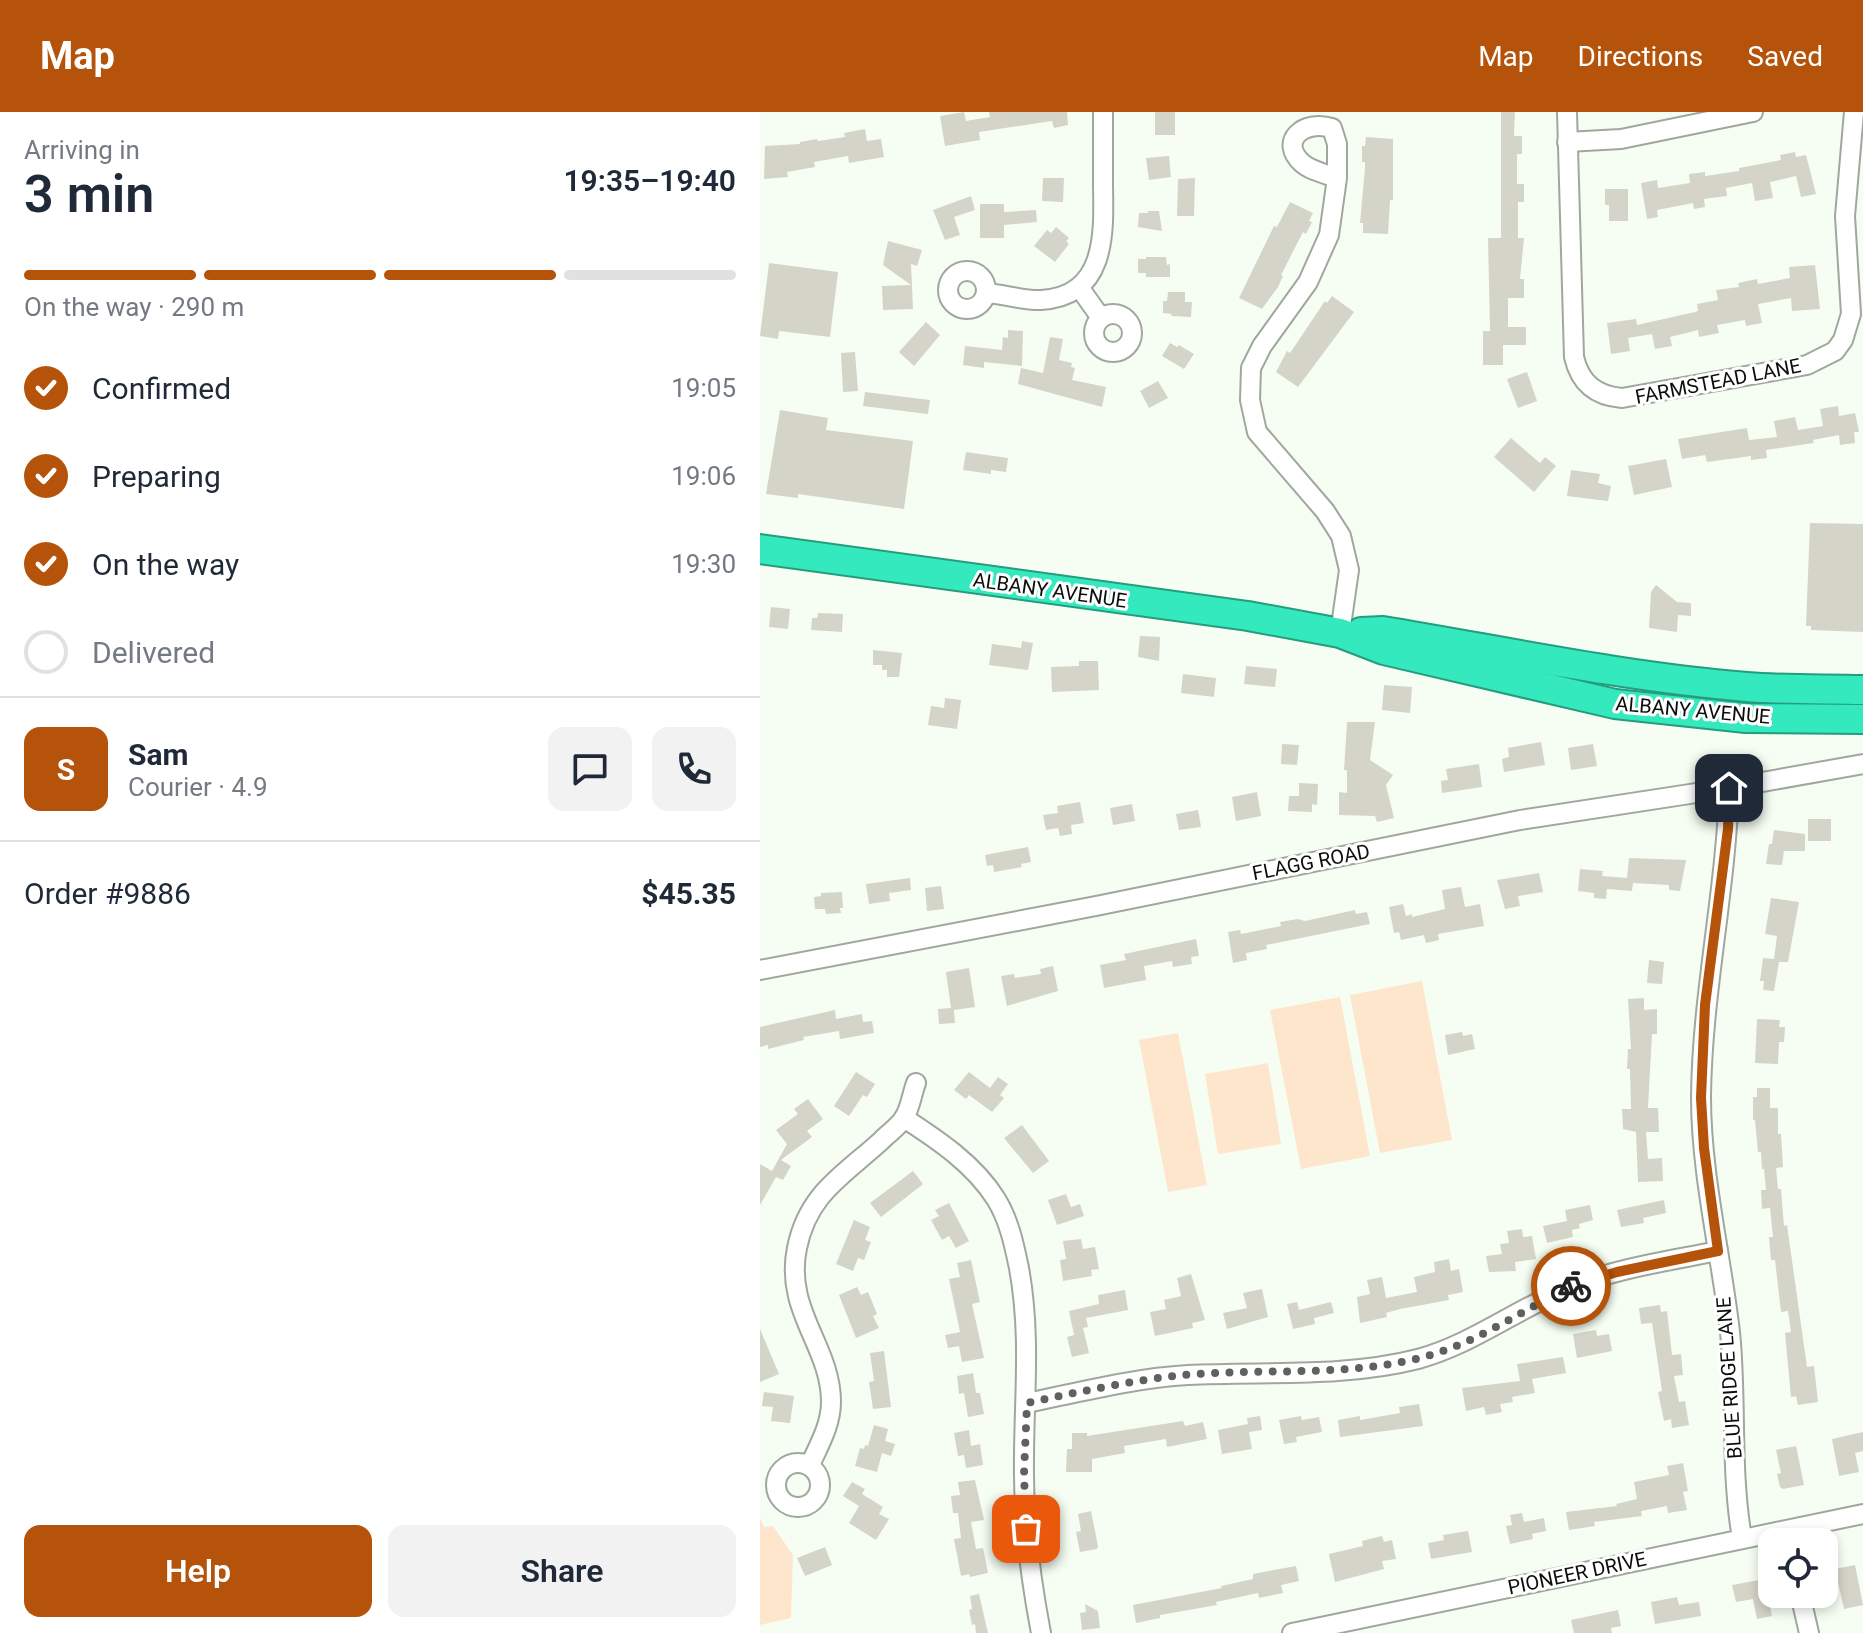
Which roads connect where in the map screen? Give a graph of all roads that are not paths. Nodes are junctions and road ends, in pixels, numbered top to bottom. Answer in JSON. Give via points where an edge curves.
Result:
{"nodes":[{"id":1,"x":1103,"y":112,"type":"edge"},
{"id":2,"x":1567,"y":112,"type":"edge"},
{"id":3,"x":1753,"y":112,"type":"edge"},
{"id":4,"x":1854,"y":112,"type":"edge"},
{"id":5,"x":1567,"y":142,"type":"junction"},
{"id":6,"x":1337,"y":178,"type":"dead end"},
{"id":7,"x":1079,"y":287,"type":"junction"},
{"id":8,"x":986,"y":293,"type":"dead end"},
{"id":9,"x":1101,"y":318,"type":"dead end"},
{"id":10,"x":760,"y":549,"type":"edge"},
{"id":11,"x":1340,"y":633,"type":"junction"},
{"id":12,"x":1863,"y":690,"type":"edge"},
{"id":13,"x":1863,"y":719,"type":"edge"},
{"id":14,"x":1863,"y":764,"type":"edge"},
{"id":15,"x":1729,"y":788,"type":"junction"},
{"id":16,"x":760,"y":970,"type":"edge"},
{"id":17,"x":916,"y":1083,"type":"dead end"},
{"id":18,"x":904,"y":1118,"type":"junction"},
{"id":19,"x":1718,"y":1251,"type":"junction"},
{"id":20,"x":1027,"y":1403,"type":"junction"},
{"id":21,"x":810,"y":1465,"type":"dead end"},
{"id":22,"x":1863,"y":1514,"type":"edge"},
{"id":23,"x":1815,"y":1528,"type":"edge"},
{"id":24,"x":1758,"y":1537,"type":"edge"},
{"id":25,"x":1742,"y":1538,"type":"junction"},
{"id":26,"x":1803,"y":1608,"type":"edge"},
{"id":27,"x":1041,"y":1633,"type":"edge"},
{"id":28,"x":1292,"y":1633,"type":"edge"},
{"id":29,"x":1809,"y":1633,"type":"edge"}],
"edges":[{"from":1,"to":7,"type":"street","via":[[1103,237],[1095,267]]},
{"from":2,"to":5,"type":"street","name":"FARMSTEAD LANE"},
{"from":3,"to":5,"type":"street","via":[[1621,139]]},
{"from":4,"to":5,"type":"street","name":"FARMSTEAD LANE","via":[[1845,216],[1851,314],[1835,351],[1807,365],[1636,398],[1598,393],[1576,367]]},
{"from":6,"to":11,"type":"street","via":[[1329,235],[1308,282],[1251,368],[1250,400],[1257,432],[1341,536],[1349,570]]},
{"from":7,"to":8,"type":"street","via":[[1039,300]]},
{"from":7,"to":9,"type":"street"},
{"from":10,"to":11,"type":"highway","name":"ALBANY AVENUE"},
{"from":11,"to":12,"type":"highway","name":"ALBANY AVENUE","via":[[1383,631],[1711,683]]},
{"from":11,"to":13,"type":"highway","name":"ALBANY AVENUE","via":[[1384,650],[1615,704],[1746,718]]},
{"from":14,"to":15,"type":"street","name":"FLAGG ROAD"},
{"from":15,"to":16,"type":"street","name":"FLAGG ROAD","via":[[1520,820]]},
{"from":15,"to":19,"type":"street","name":"BLUE RIDGE LANE","via":[[1705,1005],[1701,1098]]},
{"from":17,"to":18,"type":"street"},
{"from":18,"to":20,"type":"street","via":[[976,1174],[1002,1209],[1023,1289]]},
{"from":18,"to":21,"type":"street","via":[[821,1194],[801,1232],[796,1296],[822,1362],[831,1403],[826,1432]]},
{"from":19,"to":20,"type":"street","via":[[1570,1287],[1466,1342],[1419,1358],[1366,1369],[1185,1375]]},
{"from":19,"to":25,"type":"street","name":"BLUE RIDGE LANE","via":[[1730,1333],[1734,1472]]},
{"from":20,"to":27,"type":"street","via":[[1026,1529]]},
{"from":22,"to":23,"type":"street","name":"PIONEER DRIVE"},
{"from":24,"to":25,"type":"street","name":"PIONEER DRIVE"},
{"from":25,"to":28,"type":"street","name":"PIONEER DRIVE"},
{"from":26,"to":29,"type":"street"}]}
